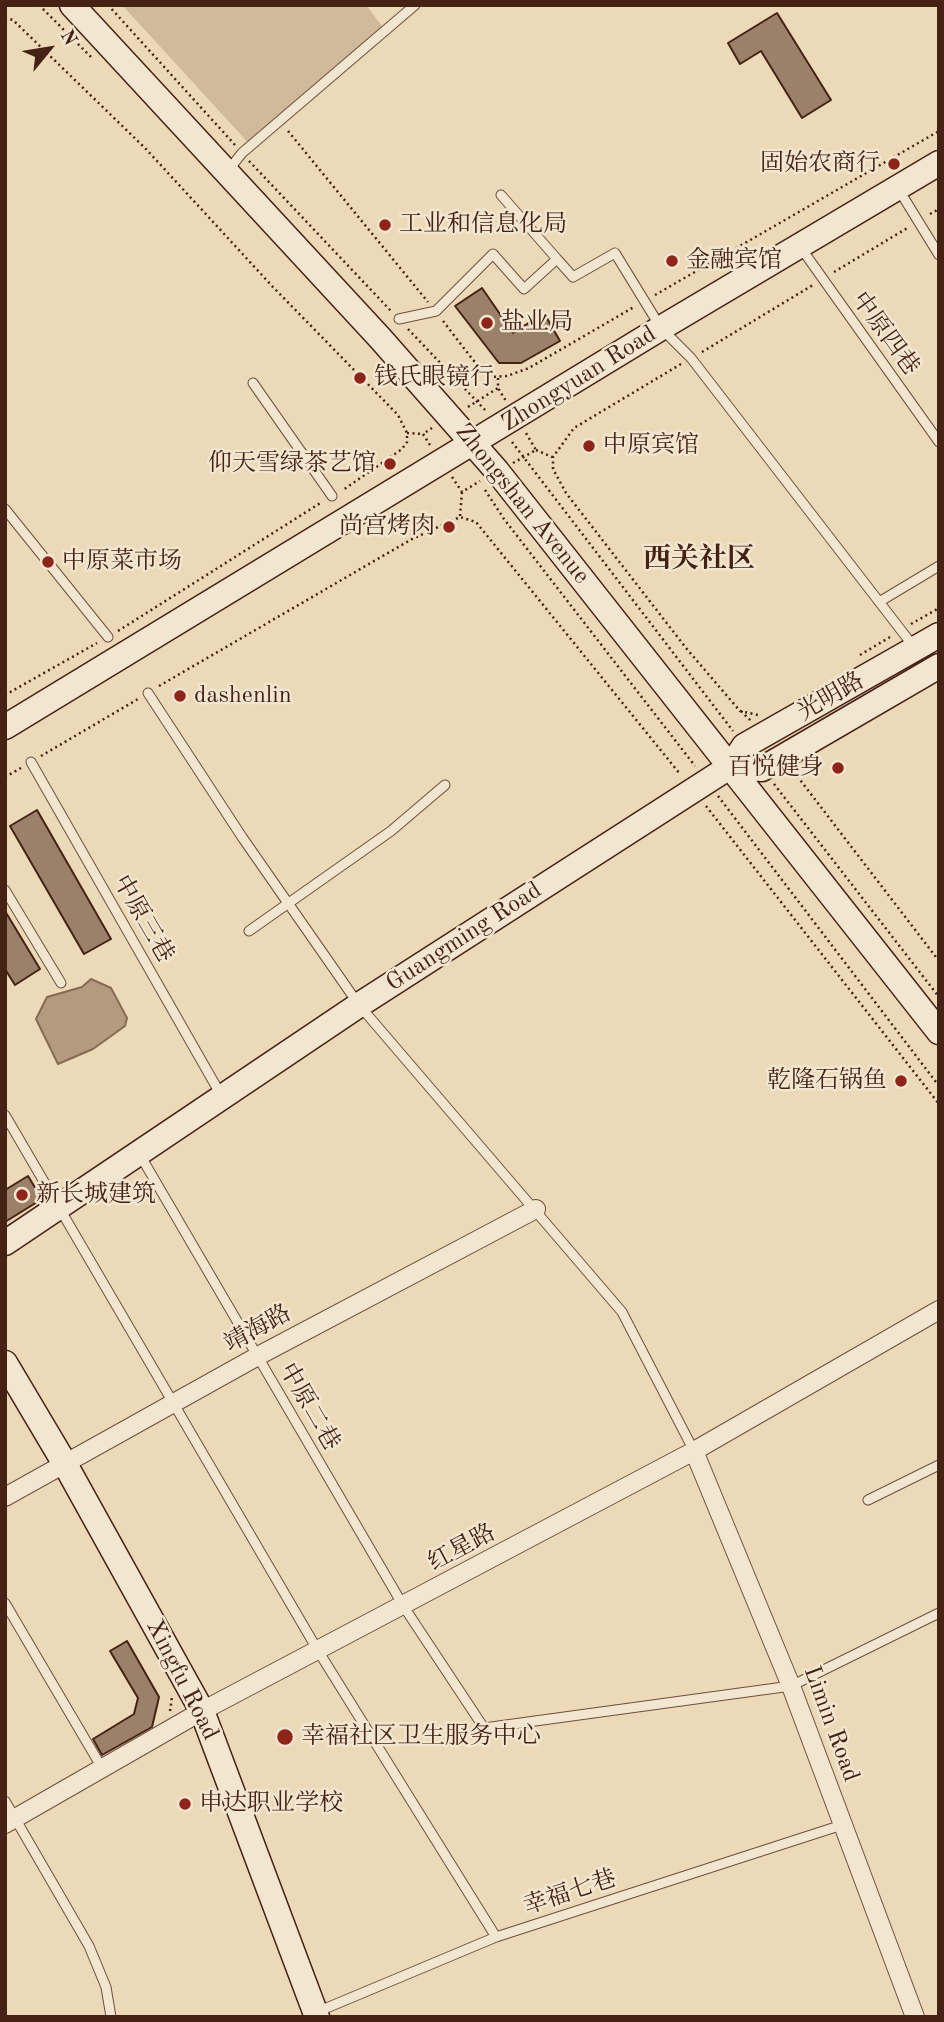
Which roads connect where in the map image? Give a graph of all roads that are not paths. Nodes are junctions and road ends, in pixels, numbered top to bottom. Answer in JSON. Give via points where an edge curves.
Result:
{"nodes":[{"id":1,"x":72,"y":5,"type":"edge"},
{"id":2,"x":415,"y":5,"type":"edge"},
{"id":3,"x":939,"y":163,"type":"edge"},
{"id":4,"x":226,"y":173,"type":"junction"},
{"id":5,"x":898,"y":188,"type":"junction"},
{"id":6,"x":501,"y":195,"type":"dead end"},
{"id":7,"x":800,"y":247,"type":"junction"},
{"id":8,"x":939,"y":255,"type":"edge"},
{"id":9,"x":558,"y":259,"type":"junction"},
{"id":10,"x":399,"y":319,"type":"dead end"},
{"id":11,"x":661,"y":328,"type":"junction"},
{"id":12,"x":253,"y":383,"type":"dead end"},
{"id":13,"x":939,"y":442,"type":"edge"},
{"id":14,"x":466,"y":449,"type":"junction"},
{"id":15,"x":332,"y":496,"type":"road end"},
{"id":16,"x":5,"y":509,"type":"edge"},
{"id":17,"x":939,"y":566,"type":"edge"},
{"id":18,"x":879,"y":602,"type":"junction"},
{"id":19,"x":939,"y":635,"type":"edge"},
{"id":20,"x":107,"y":637,"type":"road end"},
{"id":21,"x":908,"y":639,"type":"junction"},
{"id":22,"x":939,"y":666,"type":"edge"},
{"id":23,"x":148,"y":693,"type":"road end"},
{"id":24,"x":5,"y":727,"type":"edge"},
{"id":25,"x":31,"y":762,"type":"road end"},
{"id":26,"x":731,"y":766,"type":"junction"},
{"id":27,"x":445,"y":785,"type":"dead end"},
{"id":28,"x":5,"y":890,"type":"edge"},
{"id":29,"x":288,"y":904,"type":"junction"},
{"id":30,"x":249,"y":931,"type":"dead end"},
{"id":31,"x":61,"y":983,"type":"dead end"},
{"id":32,"x":359,"y":1005,"type":"junction"},
{"id":33,"x":939,"y":1032,"type":"edge"},
{"id":34,"x":222,"y":1096,"type":"junction"},
{"id":35,"x":5,"y":1115,"type":"edge"},
{"id":36,"x":139,"y":1153,"type":"junction"},
{"id":37,"x":60,"y":1208,"type":"junction"},
{"id":38,"x":536,"y":1209,"type":"junction"},
{"id":39,"x":5,"y":1243,"type":"edge"},
{"id":40,"x":939,"y":1310,"type":"edge"},
{"id":41,"x":258,"y":1356,"type":"junction"},
{"id":42,"x":5,"y":1363,"type":"edge"},
{"id":43,"x":173,"y":1405,"type":"junction"},
{"id":44,"x":694,"y":1451,"type":"junction"},
{"id":45,"x":65,"y":1464,"type":"junction"},
{"id":46,"x":939,"y":1465,"type":"edge"},
{"id":47,"x":5,"y":1497,"type":"edge"},
{"id":48,"x":868,"y":1500,"type":"dead end"},
{"id":49,"x":5,"y":1603,"type":"edge"},
{"id":50,"x":404,"y":1607,"type":"junction"},
{"id":51,"x":939,"y":1613,"type":"edge"},
{"id":52,"x":317,"y":1649,"type":"junction"},
{"id":53,"x":791,"y":1686,"type":"junction"},
{"id":54,"x":202,"y":1711,"type":"junction"},
{"id":55,"x":102,"y":1768,"type":"junction"},
{"id":56,"x":5,"y":1801,"type":"edge"},
{"id":57,"x":10,"y":1821,"type":"edge"},
{"id":58,"x":842,"y":1825,"type":"junction"},
{"id":59,"x":496,"y":1937,"type":"junction"},
{"id":60,"x":317,"y":2015,"type":"edge"},
{"id":61,"x":111,"y":2017,"type":"edge"},
{"id":62,"x":915,"y":2017,"type":"edge"}],
"edges":[{"from":1,"to":4,"type":"main road","name":"Zhongshan Avenue"},
{"from":2,"to":4,"type":"lane","via":[[279,120]]},
{"from":3,"to":5,"type":"main road","name":"Zhongyuan Road"},
{"from":4,"to":14,"type":"main road","name":"Zhongshan Avenue"},
{"from":5,"to":7,"type":"main road","name":"Zhongyuan Road"},
{"from":5,"to":8,"type":"lane"},
{"from":6,"to":9,"type":"lane"},
{"from":7,"to":11,"type":"main road","name":"Zhongyuan Road"},
{"from":7,"to":13,"type":"lane","name":"中原四巷"},
{"from":9,"to":10,"type":"lane","via":[[524,289],[493,254],[436,311]]},
{"from":9,"to":11,"type":"lane","via":[[573,277],[615,253]]},
{"from":11,"to":14,"type":"main road","name":"Zhongyuan Road"},
{"from":11,"to":18,"type":"lane","via":[[691,358]]},
{"from":12,"to":15,"type":"lane"},
{"from":14,"to":24,"type":"main road","name":"Zhongyuan Road"},
{"from":14,"to":26,"type":"main road","name":"Zhongshan Avenue"},
{"from":16,"to":20,"type":"lane"},
{"from":17,"to":18,"type":"lane"},
{"from":18,"to":21,"type":"lane"},
{"from":19,"to":21,"type":"main road","name":"光明路"},
{"from":21,"to":26,"type":"main road","name":"光明路","via":[[765,723]]},
{"from":22,"to":26,"type":"main road","via":[[762,769]]},
{"from":23,"to":29,"type":"lane"},
{"from":25,"to":34,"type":"lane","name":"中原三巷"},
{"from":26,"to":32,"type":"main road","name":"Guangming Road"},
{"from":26,"to":33,"type":"main road","name":"Zhongshan Avenue"},
{"from":27,"to":29,"type":"lane","via":[[391,831]]},
{"from":28,"to":31,"type":"lane"},
{"from":29,"to":30,"type":"lane"},
{"from":29,"to":32,"type":"lane"},
{"from":32,"to":34,"type":"main road","name":"Guangming Road"},
{"from":32,"to":38,"type":"lane"},
{"from":34,"to":36,"type":"main road","name":"Guangming Road"},
{"from":35,"to":37,"type":"lane"},
{"from":36,"to":37,"type":"main road","name":"Guangming Road"},
{"from":36,"to":41,"type":"lane","name":"中原二巷"},
{"from":37,"to":39,"type":"main road","name":"Guangming Road"},
{"from":37,"to":43,"type":"lane"},
{"from":38,"to":41,"type":"street","name":"靖海路"},
{"from":38,"to":44,"type":"lane","via":[[622,1312]]},
{"from":40,"to":44,"type":"street","name":"红星路"},
{"from":41,"to":43,"type":"street","name":"靖海路"},
{"from":41,"to":50,"type":"lane","name":"中原二巷"},
{"from":42,"to":45,"type":"main road","name":"Xingfu Road"},
{"from":43,"to":45,"type":"street","name":"靖海路"},
{"from":43,"to":52,"type":"lane"},
{"from":44,"to":50,"type":"street","name":"红星路"},
{"from":44,"to":53,"type":"street","name":"Limin Road"},
{"from":45,"to":47,"type":"street","name":"靖海路"},
{"from":45,"to":54,"type":"main road","name":"Xingfu Road"},
{"from":46,"to":48,"type":"lane"},
{"from":49,"to":55,"type":"lane"},
{"from":50,"to":52,"type":"street","name":"红星路"},
{"from":50,"to":53,"type":"lane","name":"中原二巷","via":[[484,1728]]},
{"from":51,"to":53,"type":"lane"},
{"from":52,"to":54,"type":"street","name":"红星路"},
{"from":52,"to":59,"type":"lane"},
{"from":53,"to":58,"type":"street","name":"Limin Road"},
{"from":54,"to":55,"type":"street","name":"红星路"},
{"from":54,"to":60,"type":"main road","name":"Xingfu Road"},
{"from":55,"to":57,"type":"street","name":"红星路"},
{"from":56,"to":57,"type":"lane"},
{"from":57,"to":61,"type":"lane","via":[[89,1946],[106,1987]]},
{"from":58,"to":59,"type":"lane","name":"幸福七巷"},
{"from":58,"to":62,"type":"street","name":"Limin Road"},
{"from":59,"to":60,"type":"lane","name":"幸福七巷"}]}
